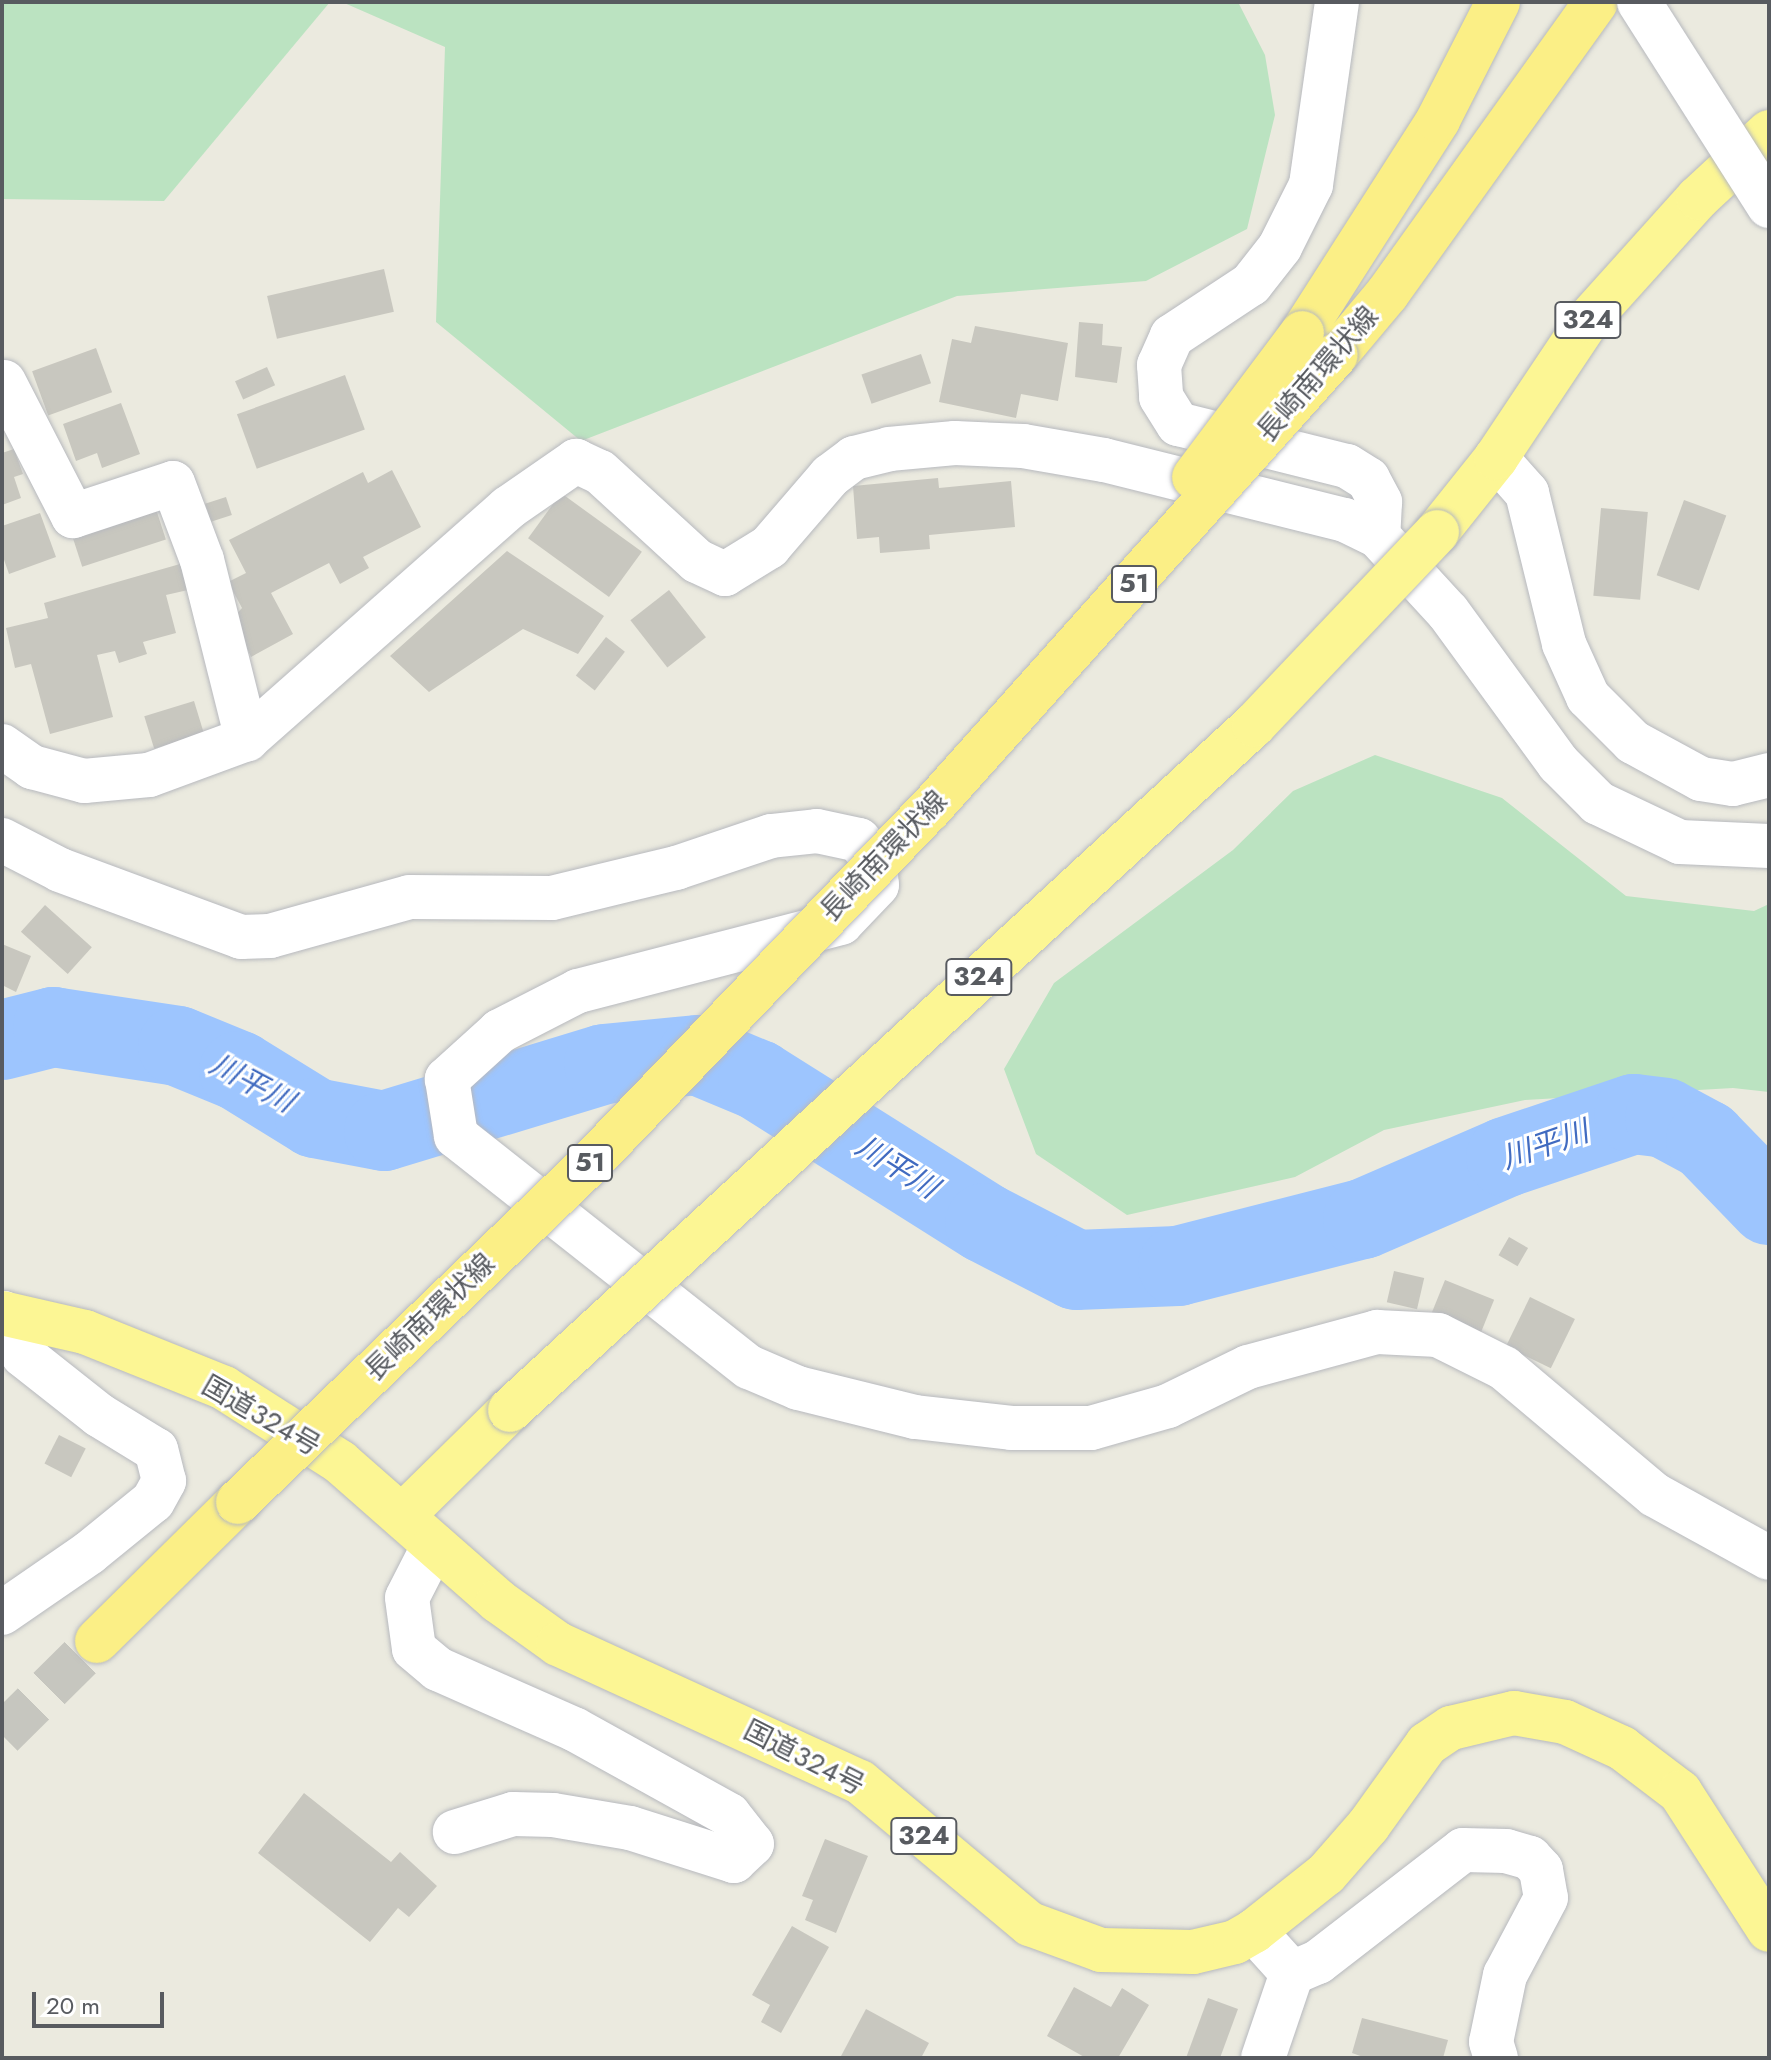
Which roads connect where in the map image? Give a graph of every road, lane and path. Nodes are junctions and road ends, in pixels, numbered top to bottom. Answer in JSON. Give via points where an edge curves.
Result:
{"nodes":[{"id":1,"x":1337,"y":2,"type":"edge"},
{"id":2,"x":1498,"y":2,"type":"edge"},
{"id":3,"x":1596,"y":2,"type":"edge"},
{"id":4,"x":1615,"y":2,"type":"edge"},
{"id":5,"x":1639,"y":2,"type":"edge"},
{"id":6,"x":1769,"y":132,"type":"edge"},
{"id":7,"x":1769,"y":206,"type":"edge"},
{"id":8,"x":1387,"y":294,"type":"junction"},
{"id":9,"x":1319,"y":344,"type":"junction"},
{"id":10,"x":4,"y":382,"type":"edge"},
{"id":11,"x":1496,"y":458,"type":"junction"},
{"id":12,"x":1378,"y":536,"type":"junction"},
{"id":13,"x":247,"y":739,"type":"junction"},
{"id":14,"x":2,"y":746,"type":"edge"},
{"id":15,"x":1769,"y":775,"type":"edge"},
{"id":16,"x":2,"y":840,"type":"edge"},
{"id":17,"x":1769,"y":846,"type":"edge"},
{"id":18,"x":3,"y":1313,"type":"edge"},
{"id":19,"x":418,"y":1531,"type":"junction"},
{"id":20,"x":1769,"y":1558,"type":"edge"},
{"id":21,"x":2,"y":1613,"type":"edge"},
{"id":22,"x":97,"y":1641,"type":"tunnel mouth"},
{"id":23,"x":455,"y":1832,"type":"dead end"},
{"id":24,"x":1769,"y":1930,"type":"edge"},
{"id":25,"x":1254,"y":1931,"type":"junction"},
{"id":26,"x":1292,"y":1973,"type":"junction"},
{"id":27,"x":1263,"y":2058,"type":"edge"},
{"id":28,"x":1496,"y":2058,"type":"edge"}],
"edges":[{"from":1,"to":12,"type":"street","via":[[1311,185],[1280,247],[1251,284],[1172,336],[1159,365],[1161,397],[1178,424],[1347,466],[1368,479],[1380,502]]},
{"from":2,"to":9,"type":"highway","number":"51"},
{"from":3,"to":8,"type":"highway","name":"長崎南環状線","number":"51"},
{"from":4,"to":8,"type":"highway","number":"51","via":[[1555,91]]},
{"from":5,"to":7,"type":"street","bridge":true},
{"from":6,"to":11,"type":"highway","number":"324","via":[[1698,198],[1588,320]]},
{"from":8,"to":9,"type":"highway","name":"長崎南環状線","number":"51"},
{"from":9,"to":22,"type":"highway","name":"長崎南環状線","number":"51","bridge":true,"via":[[929,810],[592,1161]]},
{"from":10,"to":13,"type":"street","via":[[73,516],[173,483],[202,560]]},
{"from":11,"to":15,"type":"street","via":[[1527,493],[1564,644],[1588,697],[1633,742],[1701,779],[1733,784]]},
{"from":11,"to":19,"type":"highway","number":"324","bridge":true,"via":[[1437,532],[1254,725],[510,1410]]},
{"from":12,"to":13,"type":"street","via":[[1345,520],[1104,460],[1023,446],[955,443],[854,458],[830,476],[769,547],[725,574],[697,561],[600,472],[576,461],[508,508]]},
{"from":12,"to":17,"type":"street","via":[[1448,612],[1559,764],[1598,803],[1680,842]]},
{"from":13,"to":14,"type":"street","via":[[149,775],[84,781],[32,767]]},
{"from":16,"to":20,"type":"street","via":[[60,870],[241,937],[270,936],[410,897],[552,898],[676,868],[771,836],[817,831],[859,840],[875,864],[877,885],[841,923],[578,991],[500,1031],[447,1079],[456,1136],[749,1367],[798,1388],[915,1417],[1011,1428],[1091,1428],[1168,1406],[1248,1367],[1363,1336],[1438,1335],[1504,1368],[1655,1495]]},
{"from":18,"to":19,"type":"highway","name":"国道324号","number":"324","via":[[85,1332],[224,1388],[340,1462]]},
{"from":18,"to":21,"type":"street","via":[[23,1355],[99,1415],[156,1450],[164,1481],[153,1501]]},
{"from":19,"to":23,"type":"street","via":[[407,1598],[414,1649],[438,1669],[574,1729],[729,1815],[752,1844],[734,1861],[630,1828],[553,1815],[513,1814]]},
{"from":19,"to":25,"type":"highway","name":"国道324号","number":"324","via":[[498,1601],[558,1644],[860,1782],[1030,1924],[1101,1950],[1193,1952],[1235,1942]]},
{"from":24,"to":25,"type":"highway","name":"国道324号","number":"324","via":[[1680,1792],[1622,1748],[1565,1722],[1514,1713],[1451,1728],[1427,1744],[1326,1874]]},
{"from":25,"to":26,"type":"street"},
{"from":26,"to":27,"type":"street"},
{"from":26,"to":28,"type":"street","via":[[1318,1962],[1463,1850],[1506,1851],[1530,1858],[1541,1870],[1546,1898],[1505,1975],[1491,2042]]}]}
